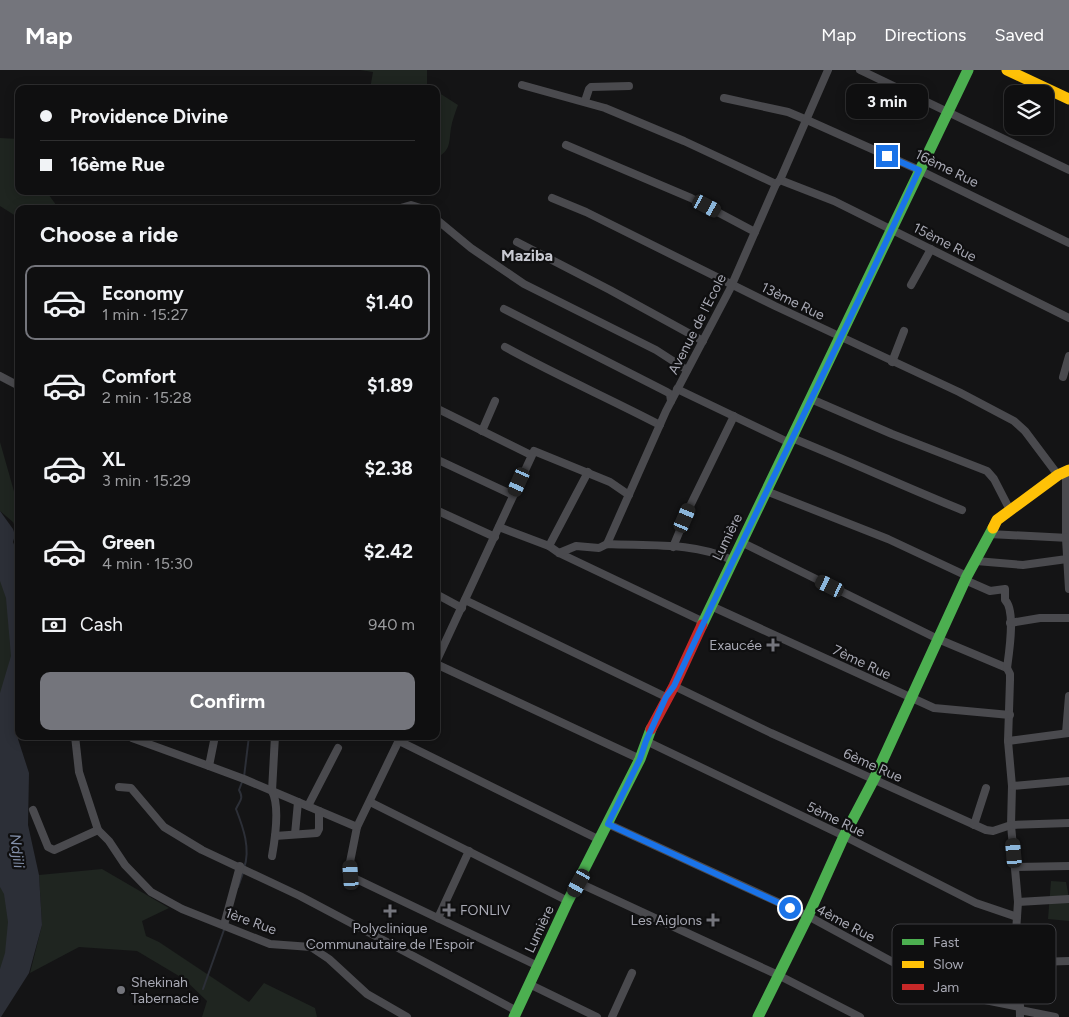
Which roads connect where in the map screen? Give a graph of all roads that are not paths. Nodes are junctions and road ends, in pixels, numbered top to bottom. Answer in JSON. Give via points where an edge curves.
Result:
{"nodes":[{"id":1,"x":828,"y":70,"type":"edge"},
{"id":2,"x":860,"y":70,"type":"edge"},
{"id":3,"x":968,"y":70,"type":"edge"},
{"id":4,"x":1007,"y":70,"type":"edge"},
{"id":5,"x":522,"y":86,"type":"dead end"},
{"id":6,"x":629,"y":86,"type":"dead end"},
{"id":7,"x":724,"y":98,"type":"dead end"},
{"id":8,"x":1069,"y":99,"type":"edge"},
{"id":9,"x":585,"y":101,"type":"junction"},
{"id":10,"x":946,"y":112,"type":"junction"},
{"id":11,"x":807,"y":120,"type":"junction"},
{"id":12,"x":566,"y":145,"type":"dead end"},
{"id":13,"x":919,"y":170,"type":"junction"},
{"id":14,"x":1069,"y":170,"type":"edge"},
{"id":15,"x":778,"y":182,"type":"junction"},
{"id":16,"x":552,"y":198,"type":"dead end"},
{"id":17,"x":440,"y":222,"type":"edge"},
{"id":18,"x":892,"y":229,"type":"junction"},
{"id":19,"x":755,"y":232,"type":"junction"},
{"id":20,"x":517,"y":242,"type":"dead end"},
{"id":21,"x":1069,"y":243,"type":"edge"},
{"id":22,"x":931,"y":249,"type":"junction"},
{"id":23,"x":732,"y":285,"type":"junction"},
{"id":24,"x":911,"y":285,"type":"dead end"},
{"id":25,"x":504,"y":309,"type":"dead end"},
{"id":26,"x":1069,"y":318,"type":"edge"},
{"id":27,"x":904,"y":331,"type":"dead end"},
{"id":28,"x":840,"y":337,"type":"junction"},
{"id":29,"x":703,"y":341,"type":"junction"},
{"id":30,"x":505,"y":347,"type":"dead end"},
{"id":31,"x":1069,"y":356,"type":"edge"},
{"id":32,"x":892,"y":362,"type":"junction"},
{"id":33,"x":687,"y":370,"type":"junction"},
{"id":34,"x":0,"y":376,"type":"edge"},
{"id":35,"x":1063,"y":377,"type":"dead end"},
{"id":36,"x":15,"y":384,"type":"edge"},
{"id":37,"x":677,"y":390,"type":"junction"},
{"id":38,"x":811,"y":399,"type":"junction"},
{"id":39,"x":495,"y":401,"type":"dead end"},
{"id":40,"x":671,"y":401,"type":"junction"},
{"id":41,"x":440,"y":410,"type":"edge"},
{"id":42,"x":734,"y":416,"type":"junction"},
{"id":43,"x":660,"y":425,"type":"junction"},
{"id":44,"x":482,"y":431,"type":"junction"},
{"id":45,"x":791,"y":440,"type":"junction"},
{"id":46,"x":533,"y":453,"type":"junction"},
{"id":47,"x":440,"y":461,"type":"edge"},
{"id":48,"x":588,"y":472,"type":"junction"},
{"id":49,"x":1064,"y":472,"type":"edge"},
{"id":50,"x":766,"y":491,"type":"junction"},
{"id":51,"x":629,"y":494,"type":"junction"},
{"id":52,"x":513,"y":495,"type":"junction"},
{"id":53,"x":962,"y":510,"type":"dead end"},
{"id":54,"x":1010,"y":510,"type":"junction"},
{"id":55,"x":440,"y":512,"type":"edge"},
{"id":56,"x":498,"y":528,"type":"junction"},
{"id":57,"x":989,"y":534,"type":"junction"},
{"id":58,"x":495,"y":537,"type":"junction"},
{"id":59,"x":1067,"y":538,"type":"edge"},
{"id":60,"x":741,"y":542,"type":"junction"},
{"id":61,"x":607,"y":544,"type":"junction"},
{"id":62,"x":549,"y":546,"type":"junction"},
{"id":63,"x":673,"y":547,"type":"junction"},
{"id":64,"x":559,"y":553,"type":"junction"},
{"id":65,"x":1067,"y":559,"type":"junction"},
{"id":66,"x":732,"y":560,"type":"junction"},
{"id":67,"x":976,"y":562,"type":"junction"},
{"id":68,"x":966,"y":578,"type":"junction"},
{"id":69,"x":1069,"y":589,"type":"edge"},
{"id":70,"x":440,"y":595,"type":"edge"},
{"id":71,"x":464,"y":604,"type":"junction"},
{"id":72,"x":711,"y":606,"type":"junction"},
{"id":73,"x":1069,"y":618,"type":"edge"},
{"id":74,"x":704,"y":622,"type":"junction"},
{"id":75,"x":1010,"y":623,"type":"junction"},
{"id":76,"x":938,"y":639,"type":"junction"},
{"id":77,"x":440,"y":655,"type":"edge"},
{"id":78,"x":440,"y":665,"type":"edge"},
{"id":79,"x":1007,"y":668,"type":"junction"},
{"id":80,"x":674,"y":686,"type":"junction"},
{"id":81,"x":1069,"y":696,"type":"edge"},
{"id":82,"x":666,"y":697,"type":"junction"},
{"id":83,"x":910,"y":698,"type":"junction"},
{"id":84,"x":1010,"y":715,"type":"junction"},
{"id":85,"x":1068,"y":733,"type":"edge"},
{"id":86,"x":75,"y":740,"type":"edge"},
{"id":87,"x":138,"y":740,"type":"edge"},
{"id":88,"x":214,"y":740,"type":"edge"},
{"id":89,"x":275,"y":740,"type":"edge"},
{"id":90,"x":400,"y":740,"type":"edge"},
{"id":91,"x":402,"y":740,"type":"edge"},
{"id":92,"x":646,"y":741,"type":"junction"},
{"id":93,"x":1008,"y":741,"type":"junction"},
{"id":94,"x":338,"y":748,"type":"dead end"},
{"id":95,"x":640,"y":759,"type":"junction"},
{"id":96,"x":209,"y":766,"type":"junction"},
{"id":97,"x":874,"y":779,"type":"junction"},
{"id":98,"x":1069,"y":781,"type":"edge"},
{"id":99,"x":1012,"y":786,"type":"junction"},
{"id":100,"x":119,"y":787,"type":"dead end"},
{"id":101,"x":986,"y":788,"type":"dead end"},
{"id":102,"x":272,"y":791,"type":"junction"},
{"id":103,"x":298,"y":802,"type":"junction"},
{"id":104,"x":370,"y":802,"type":"junction"},
{"id":105,"x":308,"y":806,"type":"junction"},
{"id":106,"x":33,"y":810,"type":"dead end"},
{"id":107,"x":319,"y":811,"type":"junction"},
{"id":108,"x":1069,"y":823,"type":"edge"},
{"id":109,"x":608,"y":824,"type":"junction"},
{"id":110,"x":974,"y":825,"type":"junction"},
{"id":111,"x":1011,"y":825,"type":"junction"},
{"id":112,"x":357,"y":827,"type":"junction"},
{"id":113,"x":98,"y":830,"type":"junction"},
{"id":114,"x":295,"y":834,"type":"junction"},
{"id":115,"x":275,"y":836,"type":"junction"},
{"id":116,"x":844,"y":836,"type":"junction"},
{"id":117,"x":600,"y":840,"type":"junction"},
{"id":118,"x":469,"y":850,"type":"junction"},
{"id":119,"x":272,"y":856,"type":"dead end"},
{"id":120,"x":1069,"y":866,"type":"edge"},
{"id":121,"x":1015,"y":867,"type":"junction"},
{"id":122,"x":244,"y":868,"type":"junction"},
{"id":123,"x":579,"y":883,"type":"junction"},
{"id":124,"x":1069,"y":900,"type":"edge"},
{"id":125,"x":568,"y":901,"type":"junction"},
{"id":126,"x":1018,"y":902,"type":"junction"},
{"id":127,"x":808,"y":916,"type":"junction"},
{"id":128,"x":1017,"y":917,"type":"junction"},
{"id":129,"x":438,"y":918,"type":"junction"},
{"id":130,"x":1017,"y":924,"type":"edge"},
{"id":131,"x":225,"y":925,"type":"junction"},
{"id":132,"x":1056,"y":961,"type":"edge"},
{"id":133,"x":1069,"y":961,"type":"edge"},
{"id":134,"x":892,"y":962,"type":"edge"},
{"id":135,"x":538,"y":966,"type":"junction"},
{"id":136,"x":632,"y":973,"type":"dead end"},
{"id":137,"x":778,"y":975,"type":"junction"},
{"id":138,"x":529,"y":984,"type":"junction"},
{"id":139,"x":995,"y":1004,"type":"edge"},
{"id":140,"x":1020,"y":1011,"type":"edge"},
{"id":141,"x":515,"y":1014,"type":"edge"},
{"id":142,"x":407,"y":1017,"type":"edge"},
{"id":143,"x":596,"y":1017,"type":"edge"},
{"id":144,"x":612,"y":1017,"type":"edge"},
{"id":145,"x":758,"y":1017,"type":"edge"},
{"id":146,"x":860,"y":1017,"type":"edge"},
{"id":147,"x":1055,"y":1017,"type":"edge"}],
"edges":[{"from":1,"to":11,"type":"street","name":"Avenue de l'Ecole"},
{"from":2,"to":10,"type":"street"},
{"from":3,"to":10,"type":"street","name":"Lumière"},
{"from":4,"to":8,"type":"street"},
{"from":5,"to":9,"type":"street","name":"15ème Rue"},
{"from":6,"to":9,"type":"street","via":[[591,87]]},
{"from":7,"to":11,"type":"street","name":"16ème Rue","via":[[788,112]]},
{"from":9,"to":15,"type":"street","name":"15ème Rue"},
{"from":10,"to":13,"type":"street","name":"Lumière"},
{"from":10,"to":14,"type":"street"},
{"from":11,"to":13,"type":"street","name":"16ème Rue"},
{"from":11,"to":15,"type":"street","name":"Avenue de l'Ecole"},
{"from":12,"to":19,"type":"street","via":[[691,198]]},
{"from":13,"to":18,"type":"street","name":"Lumière"},
{"from":13,"to":21,"type":"street","name":"16ème Rue"},
{"from":15,"to":18,"type":"street","name":"15ème Rue","via":[[834,201]]},
{"from":15,"to":19,"type":"street","name":"Avenue de l'Ecole"},
{"from":16,"to":23,"type":"street","name":"13ème Rue"},
{"from":17,"to":33,"type":"street","via":[[524,284],[656,350]]},
{"from":18,"to":22,"type":"street","name":"15ème Rue"},
{"from":18,"to":28,"type":"street","name":"Lumière"},
{"from":19,"to":23,"type":"street","name":"Avenue de l'Ecole"},
{"from":20,"to":29,"type":"street"},
{"from":22,"to":24,"type":"street"},
{"from":22,"to":26,"type":"street","name":"15ème Rue"},
{"from":23,"to":28,"type":"street","name":"13ème Rue"},
{"from":23,"to":29,"type":"street","name":"Avenue de l'Ecole"},
{"from":25,"to":40,"type":"street","via":[[667,392]]},
{"from":27,"to":32,"type":"street"},
{"from":28,"to":32,"type":"street","name":"13ème Rue"},
{"from":28,"to":38,"type":"street","name":"Lumière"},
{"from":29,"to":33,"type":"street","name":"Avenue de l'Ecole"},
{"from":30,"to":43,"type":"street"},
{"from":31,"to":35,"type":"street"},
{"from":32,"to":49,"type":"street","name":"13ème Rue","via":[[1014,421]]},
{"from":33,"to":37,"type":"street","name":"Avenue de l'Ecole"},
{"from":34,"to":36,"type":"street"},
{"from":37,"to":40,"type":"street","name":"Avenue de l'Ecole"},
{"from":37,"to":42,"type":"street"},
{"from":38,"to":45,"type":"street","name":"Lumière"},
{"from":38,"to":54,"type":"street","via":[[986,471],[994,479]]},
{"from":39,"to":44,"type":"street"},
{"from":40,"to":43,"type":"street","name":"Avenue de l'Ecole"},
{"from":41,"to":44,"type":"street"},
{"from":42,"to":45,"type":"street"},
{"from":42,"to":63,"type":"street"},
{"from":43,"to":51,"type":"street","name":"Avenue de l'Ecole"},
{"from":44,"to":46,"type":"street"},
{"from":45,"to":50,"type":"street","name":"Lumière"},
{"from":45,"to":53,"type":"street","via":[[866,468]]},
{"from":46,"to":48,"type":"street"},
{"from":46,"to":52,"type":"street"},
{"from":47,"to":52,"type":"street"},
{"from":48,"to":51,"type":"street"},
{"from":48,"to":62,"type":"street"},
{"from":49,"to":54,"type":"street"},
{"from":49,"to":59,"type":"street"},
{"from":50,"to":60,"type":"street","name":"Lumière"},
{"from":50,"to":68,"type":"street","via":[[888,539]]},
{"from":51,"to":61,"type":"street","name":"Avenue de l'Ecole"},
{"from":52,"to":56,"type":"street"},
{"from":54,"to":57,"type":"street","via":[[997,520]]},
{"from":55,"to":58,"type":"street"},
{"from":56,"to":58,"type":"street"},
{"from":56,"to":62,"type":"street"},
{"from":57,"to":59,"type":"street"},
{"from":57,"to":67,"type":"street"},
{"from":58,"to":71,"type":"street"},
{"from":59,"to":65,"type":"street"},
{"from":60,"to":66,"type":"street","name":"Lumière"},
{"from":60,"to":76,"type":"street"},
{"from":61,"to":63,"type":"street"},
{"from":61,"to":64,"type":"street","via":[[599,548],[576,546]]},
{"from":62,"to":64,"type":"street"},
{"from":63,"to":66,"type":"street","via":[[701,549]]},
{"from":64,"to":74,"type":"street"},
{"from":65,"to":67,"type":"street","via":[[1023,565]]},
{"from":65,"to":69,"type":"street"},
{"from":66,"to":72,"type":"street","name":"Lumière"},
{"from":67,"to":68,"type":"street"},
{"from":68,"to":75,"type":"street","via":[[990,591],[1005,589]]},
{"from":68,"to":76,"type":"street"},
{"from":70,"to":71,"type":"street"},
{"from":71,"to":77,"type":"street"},
{"from":71,"to":82,"type":"street"},
{"from":72,"to":74,"type":"street","name":"Lumière"},
{"from":72,"to":83,"type":"street","name":"7ème Rue"},
{"from":73,"to":75,"type":"street"},
{"from":74,"to":80,"type":"street","name":"Lumière"},
{"from":75,"to":79,"type":"street"},
{"from":76,"to":79,"type":"street"},
{"from":76,"to":83,"type":"street"},
{"from":78,"to":95,"type":"street"},
{"from":79,"to":84,"type":"street","via":[[1010,674]]},
{"from":80,"to":82,"type":"street","name":"Lumière"},
{"from":80,"to":97,"type":"street","name":"6ème Rue"},
{"from":81,"to":85,"type":"street"},
{"from":82,"to":92,"type":"street","name":"Lumière"},
{"from":83,"to":84,"type":"street","name":"7ème Rue","via":[[934,708]]},
{"from":83,"to":97,"type":"street"},
{"from":84,"to":93,"type":"street"},
{"from":85,"to":93,"type":"street"},
{"from":86,"to":113,"type":"street","via":[[79,772]]},
{"from":87,"to":96,"type":"street"},
{"from":88,"to":96,"type":"street"},
{"from":89,"to":102,"type":"street"},
{"from":90,"to":104,"type":"street"},
{"from":91,"to":117,"type":"street"},
{"from":92,"to":95,"type":"street","name":"Lumière"},
{"from":92,"to":116,"type":"street","name":"5ème Rue"},
{"from":93,"to":99,"type":"street"},
{"from":94,"to":105,"type":"street"},
{"from":95,"to":109,"type":"street","name":"Lumière"},
{"from":96,"to":102,"type":"street"},
{"from":97,"to":110,"type":"street","name":"6ème Rue"},
{"from":97,"to":116,"type":"street"},
{"from":98,"to":99,"type":"street"},
{"from":99,"to":111,"type":"street"},
{"from":100,"to":122,"type":"street","via":[[131,788],[164,827],[202,850]]},
{"from":101,"to":110,"type":"street"},
{"from":102,"to":103,"type":"street"},
{"from":102,"to":115,"type":"street","via":[[275,797]]},
{"from":103,"to":105,"type":"street"},
{"from":103,"to":114,"type":"street"},
{"from":104,"to":112,"type":"street"},
{"from":104,"to":118,"type":"street"},
{"from":105,"to":107,"type":"street"},
{"from":106,"to":113,"type":"street","via":[[48,847],[54,850]]},
{"from":107,"to":112,"type":"street"},
{"from":107,"to":114,"type":"street","via":[[318,832]]},
{"from":108,"to":111,"type":"street","name":"6ème Rue"},
{"from":109,"to":117,"type":"street","name":"Lumière"},
{"from":109,"to":127,"type":"street","name":"4ème Rue"},
{"from":110,"to":111,"type":"street","name":"6ème Rue","via":[[993,831]]},
{"from":111,"to":121,"type":"street"},
{"from":112,"to":129,"type":"street","via":[[350,862],[352,877]]},
{"from":113,"to":131,"type":"street","name":"1ère Rue","via":[[151,892],[182,909]]},
{"from":114,"to":115,"type":"street"},
{"from":115,"to":119,"type":"street"},
{"from":116,"to":127,"type":"street"},
{"from":116,"to":128,"type":"street","name":"5ème Rue","via":[[976,904]]},
{"from":117,"to":123,"type":"street","name":"Lumière"},
{"from":118,"to":125,"type":"street"},
{"from":118,"to":129,"type":"street"},
{"from":120,"to":121,"type":"street"},
{"from":121,"to":126,"type":"street"},
{"from":122,"to":131,"type":"street"},
{"from":122,"to":141,"type":"street"},
{"from":123,"to":125,"type":"street","name":"Lumière"},
{"from":123,"to":137,"type":"street"},
{"from":124,"to":126,"type":"street"},
{"from":125,"to":135,"type":"street","name":"Lumière"},
{"from":126,"to":128,"type":"street"},
{"from":127,"to":134,"type":"street","name":"4ème Rue"},
{"from":127,"to":137,"type":"street"},
{"from":128,"to":130,"type":"street"},
{"from":129,"to":135,"type":"street"},
{"from":131,"to":142,"type":"street","name":"1ère Rue","via":[[270,944],[311,947],[367,994]]},
{"from":132,"to":133,"type":"street"},
{"from":135,"to":138,"type":"street","name":"Lumière"},
{"from":136,"to":144,"type":"street"},
{"from":137,"to":145,"type":"street"},
{"from":137,"to":146,"type":"street"},
{"from":138,"to":141,"type":"street","name":"Lumière"},
{"from":138,"to":143,"type":"street"},
{"from":139,"to":140,"type":"street","name":"4ème Rue"},
{"from":140,"to":147,"type":"street","name":"4ème Rue"}]}
